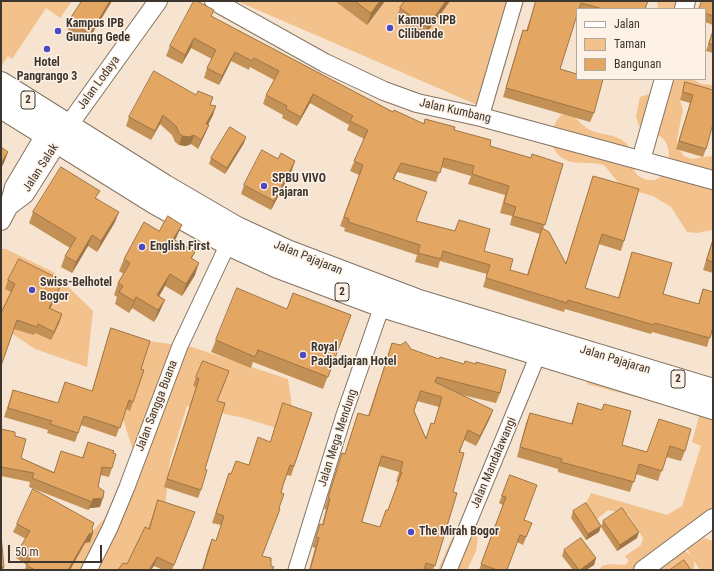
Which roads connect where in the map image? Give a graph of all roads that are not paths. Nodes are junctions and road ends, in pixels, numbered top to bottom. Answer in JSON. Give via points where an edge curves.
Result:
{"nodes":[{"id":1,"x":158,"y":1,"type":"edge"},
{"id":2,"x":214,"y":1,"type":"edge"},
{"id":3,"x":515,"y":1,"type":"edge"},
{"id":4,"x":664,"y":80,"type":"edge"},
{"id":5,"x":1,"y":83,"type":"edge"},
{"id":6,"x":1,"y":107,"type":"edge"},
{"id":7,"x":480,"y":117,"type":"junction"},
{"id":8,"x":56,"y":131,"type":"junction"},
{"id":9,"x":641,"y":160,"type":"junction"},
{"id":10,"x":713,"y":180,"type":"edge"},
{"id":11,"x":5,"y":213,"type":"edge"},
{"id":12,"x":228,"y":244,"type":"junction"},
{"id":13,"x":382,"y":306,"type":"junction"},
{"id":14,"x":538,"y":355,"type":"junction"},
{"id":15,"x":713,"y":390,"type":"edge"},
{"id":16,"x":713,"y":408,"type":"edge"},
{"id":17,"x":713,"y":518,"type":"edge"},
{"id":18,"x":705,"y":533,"type":"edge"},
{"id":19,"x":89,"y":570,"type":"edge"},
{"id":20,"x":296,"y":570,"type":"edge"},
{"id":21,"x":450,"y":570,"type":"edge"},
{"id":22,"x":643,"y":570,"type":"edge"}],
"edges":[{"from":1,"to":8,"type":"street","name":"Jalan Lodaya"},
{"from":2,"to":7,"type":"street","name":"Jalan Kumbang","via":[[325,63],[384,91],[417,103]]},
{"from":3,"to":7,"type":"street"},
{"from":4,"to":9,"type":"street"},
{"from":5,"to":8,"type":"highway","name":"Jalan Pajajaran","number":"2"},
{"from":6,"to":8,"type":"highway","name":"Jalan Pajajaran","number":"2"},
{"from":7,"to":9,"type":"street","name":"Jalan Kumbang"},
{"from":8,"to":11,"type":"street","name":"Jalan Salak","via":[[25,194]]},
{"from":8,"to":12,"type":"highway","name":"Jalan Pajajaran","number":"2","via":[[155,203]]},
{"from":8,"to":15,"type":"highway","name":"Jalan Pajajaran","number":"2","via":[[184,197],[237,228],[287,251],[419,301]]},
{"from":9,"to":10,"type":"street","name":"Jalan Kumbang"},
{"from":12,"to":13,"type":"highway","name":"Jalan Pajajaran","number":"2","via":[[278,267]]},
{"from":12,"to":19,"type":"street","name":"Jalan Sangga Buana","via":[[180,346],[127,487]]},
{"from":13,"to":14,"type":"highway","name":"Jalan Pajajaran","number":"2"},
{"from":13,"to":20,"type":"street","name":"Jalan Mega Mendung","via":[[344,415]]},
{"from":14,"to":16,"type":"highway","name":"Jalan Pajajaran","number":"2"},
{"from":14,"to":21,"type":"street","name":"Jalan Mandalawangi"},
{"from":17,"to":18,"type":"street"},
{"from":18,"to":22,"type":"street"}]}
